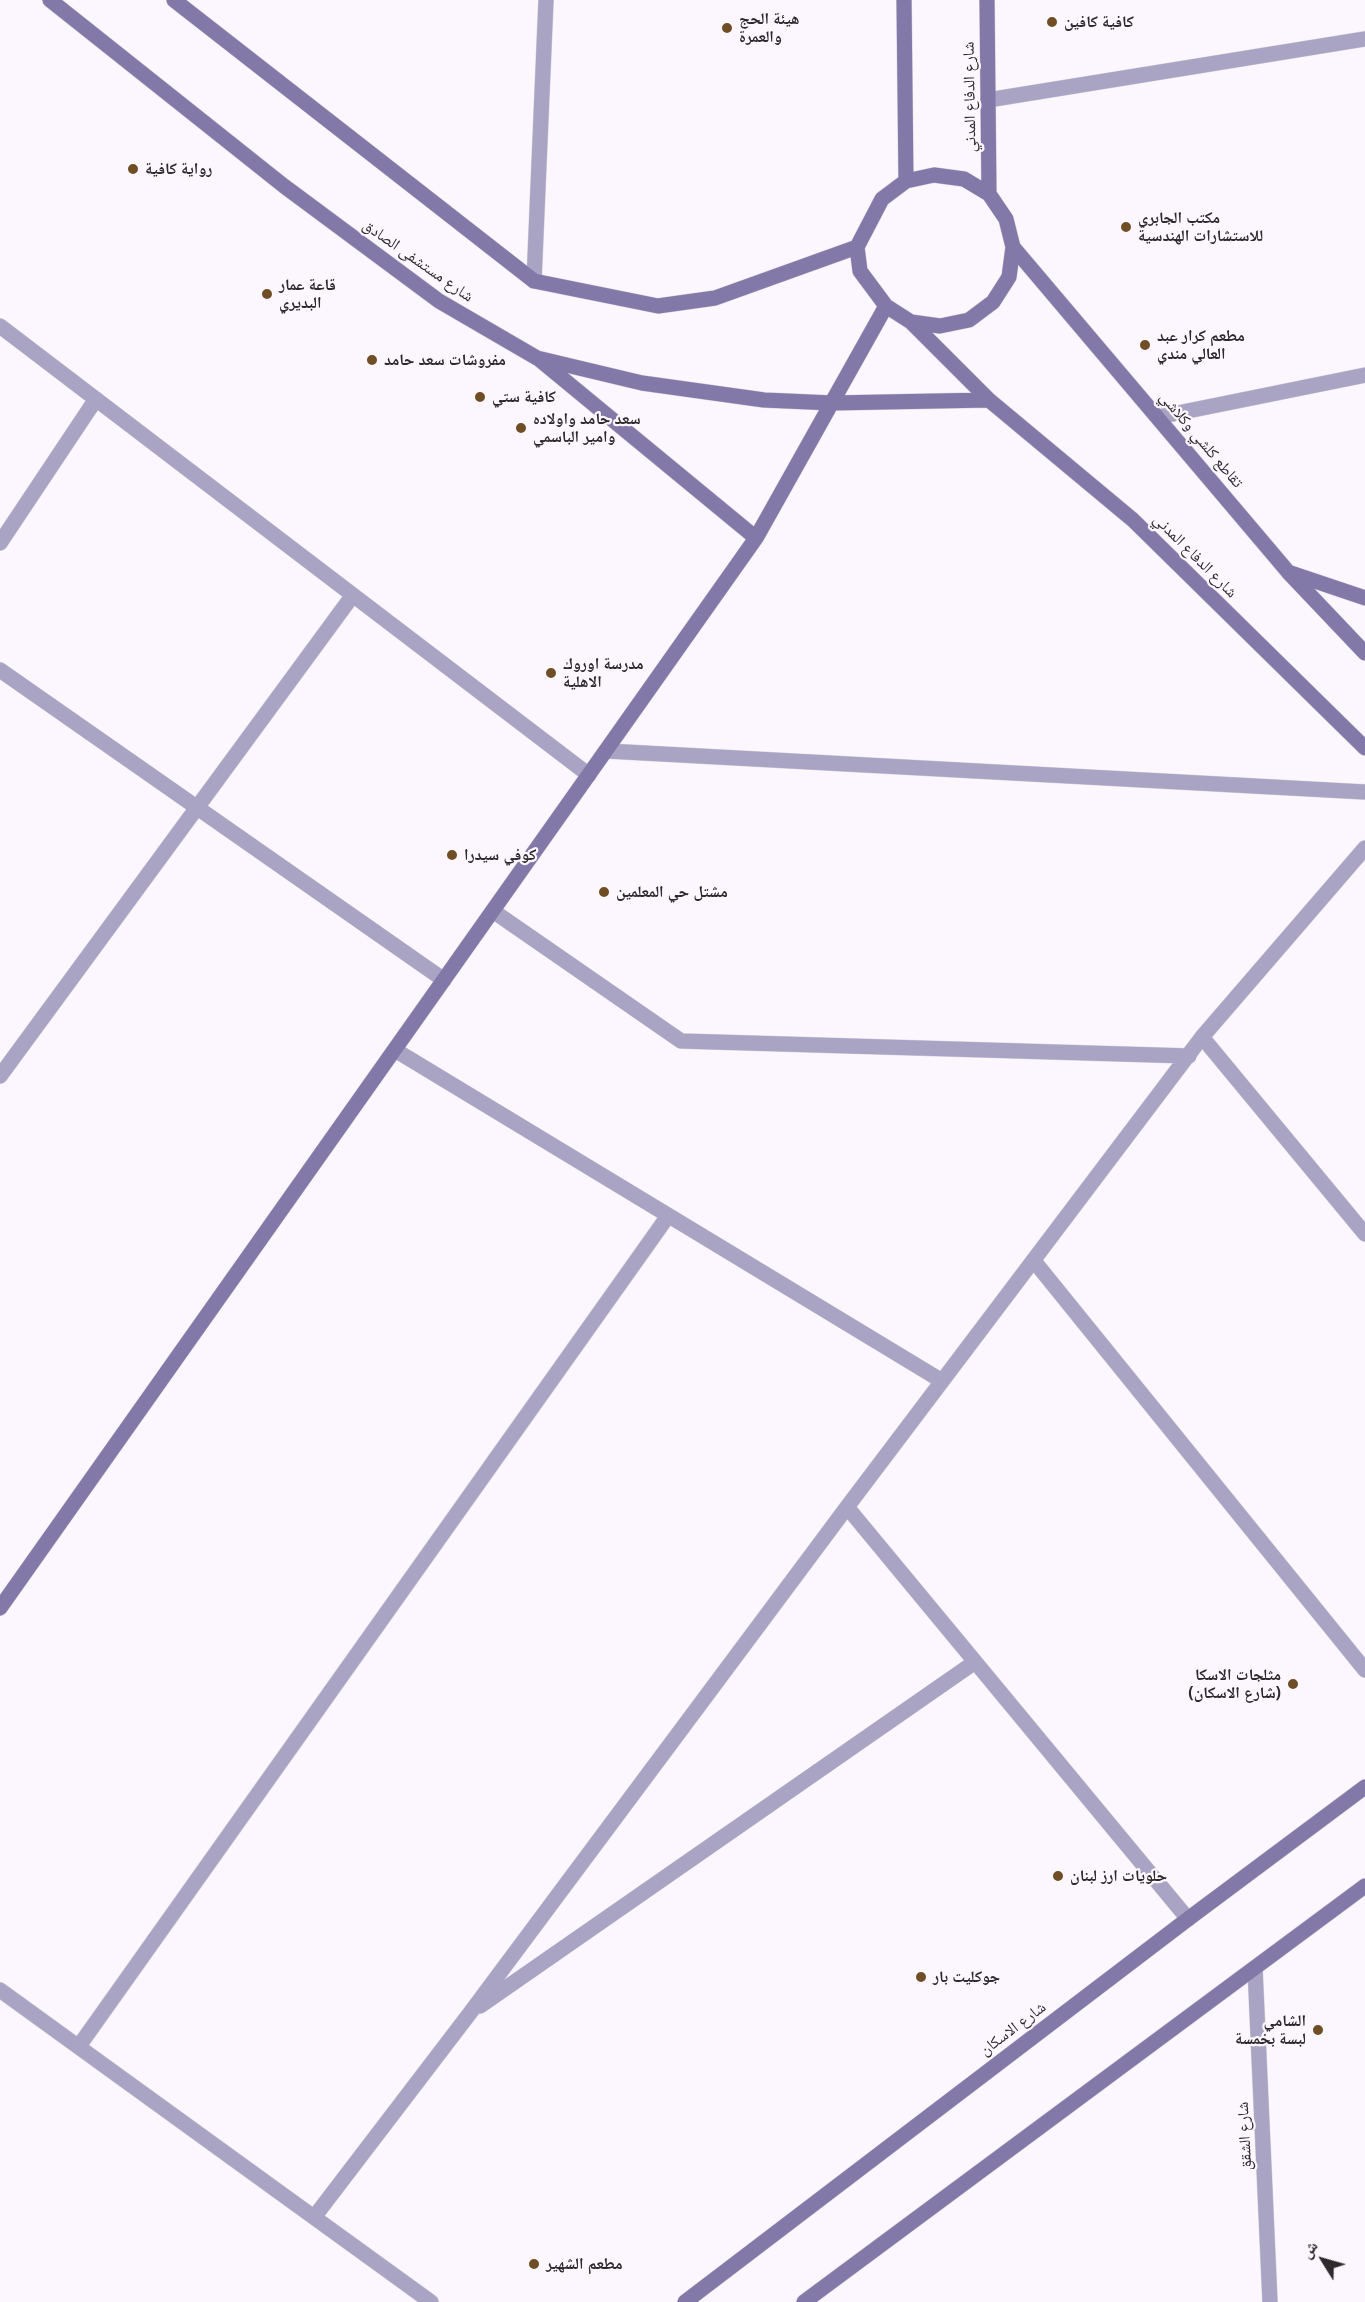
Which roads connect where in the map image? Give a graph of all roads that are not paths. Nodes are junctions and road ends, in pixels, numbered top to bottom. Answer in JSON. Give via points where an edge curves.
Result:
{"nodes":[{"id":1,"x":50,"y":0,"type":"edge"},
{"id":2,"x":174,"y":0,"type":"edge"},
{"id":3,"x":546,"y":0,"type":"edge"},
{"id":4,"x":904,"y":0,"type":"edge"},
{"id":5,"x":987,"y":0,"type":"edge"},
{"id":6,"x":1365,"y":39,"type":"edge"},
{"id":7,"x":988,"y":100,"type":"junction"},
{"id":8,"x":906,"y":181,"type":"junction"},
{"id":9,"x":989,"y":195,"type":"junction"},
{"id":10,"x":857,"y":247,"type":"junction"},
{"id":11,"x":1013,"y":247,"type":"junction"},
{"id":12,"x":534,"y":281,"type":"junction"},
{"id":13,"x":886,"y":306,"type":"junction"},
{"id":14,"x":911,"y":322,"type":"junction"},
{"id":15,"x":0,"y":326,"type":"edge"},
{"id":16,"x":537,"y":358,"type":"junction"},
{"id":17,"x":1365,"y":375,"type":"edge"},
{"id":18,"x":96,"y":399,"type":"junction"},
{"id":19,"x":989,"y":400,"type":"junction"},
{"id":20,"x":832,"y":404,"type":"junction"},
{"id":21,"x":1158,"y":417,"type":"junction"},
{"id":22,"x":756,"y":538,"type":"junction"},
{"id":23,"x":0,"y":543,"type":"edge"},
{"id":24,"x":1289,"y":573,"type":"junction"},
{"id":25,"x":353,"y":595,"type":"junction"},
{"id":26,"x":1365,"y":598,"type":"edge"},
{"id":27,"x":1365,"y":653,"type":"edge"},
{"id":28,"x":0,"y":670,"type":"edge"},
{"id":29,"x":1365,"y":748,"type":"edge"},
{"id":30,"x":607,"y":751,"type":"junction"},
{"id":31,"x":588,"y":775,"type":"junction"},
{"id":32,"x":1365,"y":792,"type":"edge"},
{"id":33,"x":197,"y":807,"type":"junction"},
{"id":34,"x":1365,"y":848,"type":"edge"},
{"id":35,"x":493,"y":911,"type":"junction"},
{"id":36,"x":444,"y":980,"type":"junction"},
{"id":37,"x":1202,"y":1037,"type":"junction"},
{"id":38,"x":395,"y":1050,"type":"junction"},
{"id":39,"x":1189,"y":1056,"type":"junction"},
{"id":40,"x":0,"y":1076,"type":"edge"},
{"id":41,"x":668,"y":1216,"type":"junction"},
{"id":42,"x":1365,"y":1234,"type":"edge"},
{"id":43,"x":1034,"y":1261,"type":"junction"},
{"id":44,"x":942,"y":1381,"type":"junction"},
{"id":45,"x":847,"y":1507,"type":"junction"},
{"id":46,"x":0,"y":1608,"type":"edge"},
{"id":47,"x":975,"y":1662,"type":"junction"},
{"id":48,"x":1365,"y":1670,"type":"edge"},
{"id":49,"x":1365,"y":1787,"type":"edge"},
{"id":50,"x":1365,"y":1886,"type":"edge"},
{"id":51,"x":1188,"y":1919,"type":"junction"},
{"id":52,"x":1255,"y":1968,"type":"junction"},
{"id":53,"x":0,"y":1990,"type":"edge"},
{"id":54,"x":470,"y":2013,"type":"junction"},
{"id":55,"x":79,"y":2046,"type":"junction"},
{"id":56,"x":315,"y":2216,"type":"junction"},
{"id":57,"x":431,"y":2302,"type":"edge"},
{"id":58,"x":685,"y":2302,"type":"edge"},
{"id":59,"x":804,"y":2302,"type":"edge"},
{"id":60,"x":1270,"y":2302,"type":"edge"}],
"edges":[{"from":1,"to":16,"type":"street","name":"شارع مستشفى الصادق","via":[[284,186],[439,302]]},
{"from":2,"to":12,"type":"street"},
{"from":3,"to":12,"type":"street"},
{"from":4,"to":8,"type":"street"},
{"from":5,"to":7,"type":"street","name":"شارع الدفاع المدني"},
{"from":6,"to":7,"type":"street"},
{"from":7,"to":9,"type":"street","name":"شارع الدفاع المدني"},
{"from":8,"to":9,"type":"street","via":[[934,175],[964,179]]},
{"from":8,"to":10,"type":"street","via":[[882,199]]},
{"from":9,"to":11,"type":"street","via":[[1006,219]]},
{"from":10,"to":12,"type":"street","via":[[715,298],[658,306]]},
{"from":10,"to":13,"type":"street","via":[[860,271]]},
{"from":11,"to":14,"type":"street","via":[[1008,277],[993,302],[969,320],[940,326]]},
{"from":11,"to":21,"type":"street","name":"تقاطع كلشي وكلاشي"},
{"from":13,"to":14,"type":"street"},
{"from":13,"to":20,"type":"street"},
{"from":14,"to":19,"type":"street","name":"شارع الدفاع المدني"},
{"from":15,"to":18,"type":"street"},
{"from":16,"to":20,"type":"street","name":"شارع مستشفى الصادق","via":[[642,383],[764,400]]},
{"from":16,"to":22,"type":"street"},
{"from":17,"to":21,"type":"street"},
{"from":18,"to":23,"type":"street"},
{"from":18,"to":25,"type":"street"},
{"from":19,"to":20,"type":"street","name":"شارع مستشفى الصادق"},
{"from":19,"to":29,"type":"street","name":"شارع الدفاع المدني","via":[[1133,520]]},
{"from":20,"to":22,"type":"street"},
{"from":21,"to":24,"type":"street","name":"تقاطع كلشي وكلاشي"},
{"from":22,"to":30,"type":"street"},
{"from":24,"to":26,"type":"street"},
{"from":24,"to":27,"type":"street","name":"تقاطع كلشي وكلاشي"},
{"from":25,"to":31,"type":"street"},
{"from":25,"to":33,"type":"street"},
{"from":28,"to":33,"type":"street"},
{"from":30,"to":31,"type":"street"},
{"from":30,"to":32,"type":"street"},
{"from":31,"to":35,"type":"street"},
{"from":33,"to":36,"type":"street"},
{"from":33,"to":40,"type":"street"},
{"from":34,"to":37,"type":"street"},
{"from":35,"to":36,"type":"street"},
{"from":35,"to":39,"type":"street","via":[[681,1041]]},
{"from":36,"to":38,"type":"street"},
{"from":37,"to":39,"type":"street"},
{"from":37,"to":42,"type":"street"},
{"from":38,"to":41,"type":"street"},
{"from":38,"to":46,"type":"street"},
{"from":39,"to":43,"type":"street"},
{"from":41,"to":44,"type":"street"},
{"from":41,"to":55,"type":"street"},
{"from":43,"to":44,"type":"street"},
{"from":43,"to":48,"type":"street"},
{"from":44,"to":45,"type":"street"},
{"from":45,"to":47,"type":"street"},
{"from":45,"to":54,"type":"street"},
{"from":47,"to":51,"type":"street"},
{"from":47,"to":54,"type":"street"},
{"from":49,"to":51,"type":"street","name":"شارع الاسكان"},
{"from":50,"to":52,"type":"street"},
{"from":51,"to":58,"type":"street","name":"شارع الاسكان"},
{"from":52,"to":59,"type":"street"},
{"from":52,"to":60,"type":"street","name":"شارع الشقق"},
{"from":53,"to":55,"type":"street"},
{"from":54,"to":56,"type":"street"},
{"from":55,"to":56,"type":"street"},
{"from":56,"to":57,"type":"street"}]}
